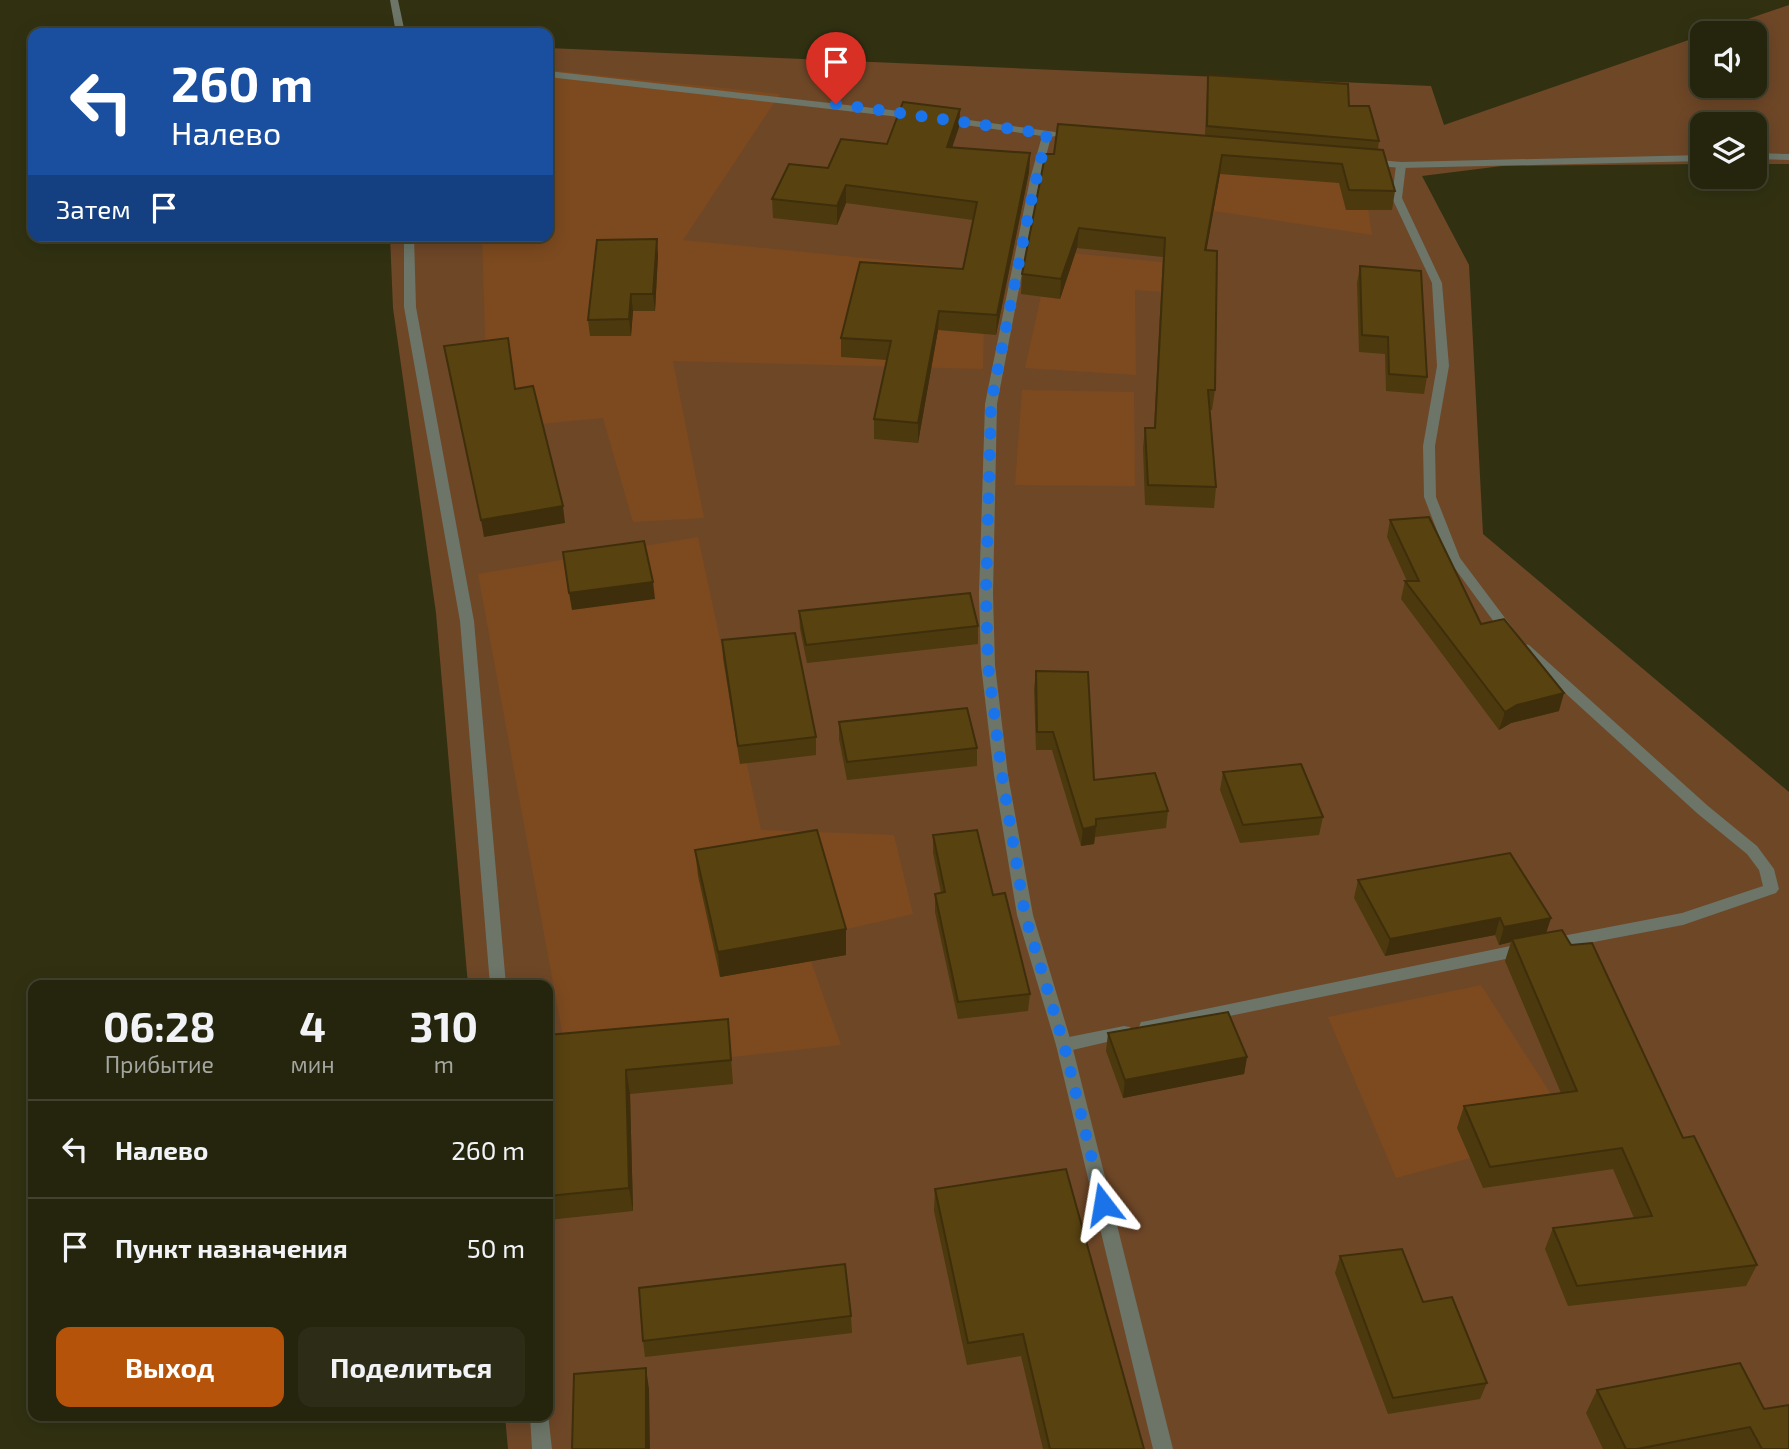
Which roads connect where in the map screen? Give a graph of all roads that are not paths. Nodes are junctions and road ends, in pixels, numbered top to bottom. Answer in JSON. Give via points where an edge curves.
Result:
{"nodes":[{"id":1,"x":394,"y":0,"type":"edge"},
{"id":2,"x":400,"y":28,"type":"edge"},
{"id":3,"x":553,"y":75,"type":"edge"},
{"id":4,"x":1767,"y":156,"type":"edge"},
{"id":5,"x":1789,"y":157,"type":"edge"},
{"id":6,"x":1690,"y":158,"type":"edge"},
{"id":7,"x":1352,"y":161,"type":"edge"},
{"id":8,"x":1401,"y":165,"type":"junction"},
{"id":9,"x":409,"y":242,"type":"edge"},
{"id":10,"x":498,"y":980,"type":"edge"},
{"id":11,"x":1064,"y":1045,"type":"junction"},
{"id":12,"x":539,"y":1421,"type":"edge"},
{"id":13,"x":542,"y":1449,"type":"edge"},
{"id":14,"x":1163,"y":1449,"type":"edge"}],
"edges":[{"from":1,"to":2,"type":"street"},
{"from":3,"to":11,"type":"street","via":[[836,104],[1054,135],[1030,206],[991,404],[986,594],[988,665],[1025,915]]},
{"from":4,"to":5,"type":"street"},
{"from":6,"to":8,"type":"street"},
{"from":7,"to":8,"type":"street"},
{"from":8,"to":11,"type":"street","via":[[1397,198],[1437,283],[1443,366],[1429,446],[1430,497],[1454,559],[1514,639],[1752,850],[1766,869],[1771,888],[1683,919]]},
{"from":9,"to":10,"type":"street","via":[[410,307],[467,621]]},
{"from":11,"to":14,"type":"street"},
{"from":12,"to":13,"type":"street"}]}
